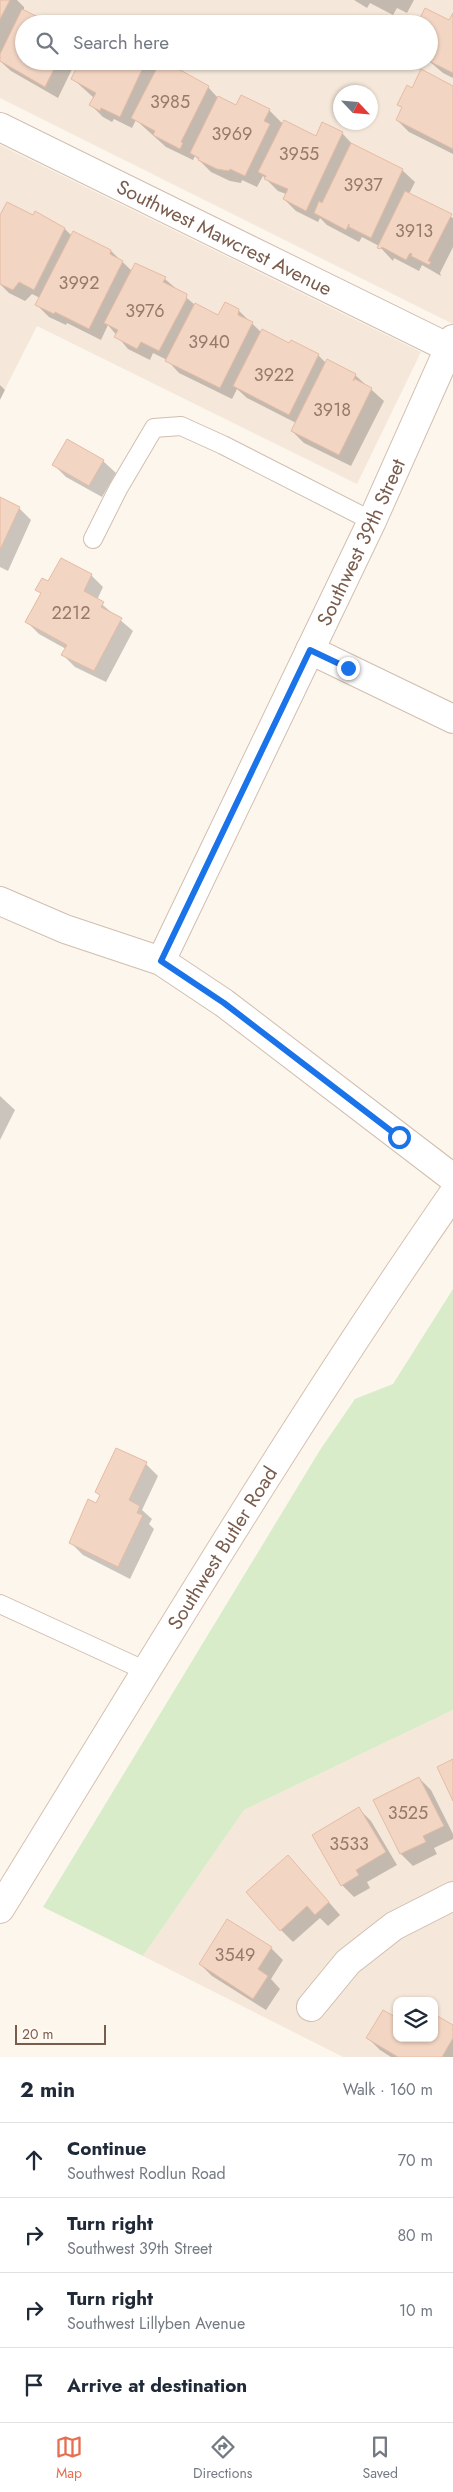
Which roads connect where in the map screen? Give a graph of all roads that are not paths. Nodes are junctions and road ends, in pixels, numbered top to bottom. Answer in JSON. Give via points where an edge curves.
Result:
{"nodes":[{"id":1,"x":0,"y":127,"type":"edge"},
{"id":2,"x":451,"y":343,"type":"edge"},
{"id":3,"x":372,"y":521,"type":"junction"},
{"id":4,"x":93,"y":539,"type":"dead end"},
{"id":5,"x":310,"y":650,"type":"junction"},
{"id":6,"x":453,"y":719,"type":"edge"},
{"id":7,"x":0,"y":901,"type":"edge"},
{"id":8,"x":161,"y":961,"type":"junction"},
{"id":9,"x":453,"y":1178,"type":"edge"},
{"id":10,"x":453,"y":1194,"type":"edge"},
{"id":11,"x":0,"y":1604,"type":"edge"},
{"id":12,"x":146,"y":1672,"type":"junction"},
{"id":13,"x":453,"y":1896,"type":"edge"},
{"id":14,"x":0,"y":1909,"type":"edge"},
{"id":15,"x":311,"y":2007,"type":"dead end"}],
"edges":[{"from":1,"to":2,"type":"street","name":"Southwest Mawcrest Avenue"},
{"from":2,"to":3,"type":"street","name":"Southwest 39th Street"},
{"from":3,"to":4,"type":"lane","via":[[181,426],[154,428]]},
{"from":3,"to":5,"type":"street","name":"Southwest 39th Street"},
{"from":5,"to":6,"type":"street"},
{"from":5,"to":8,"type":"street","name":"Southwest 39th Street"},
{"from":7,"to":8,"type":"street","via":[[104,943]]},
{"from":8,"to":9,"type":"street","via":[[238,1014]]},
{"from":10,"to":12,"type":"street","name":"Southwest Butler Road","via":[[379,1301]]},
{"from":11,"to":12,"type":"lane"},
{"from":12,"to":14,"type":"street","name":"Southwest Butler Road"},
{"from":13,"to":15,"type":"street","via":[[394,1926],[348,1962]]}]}
